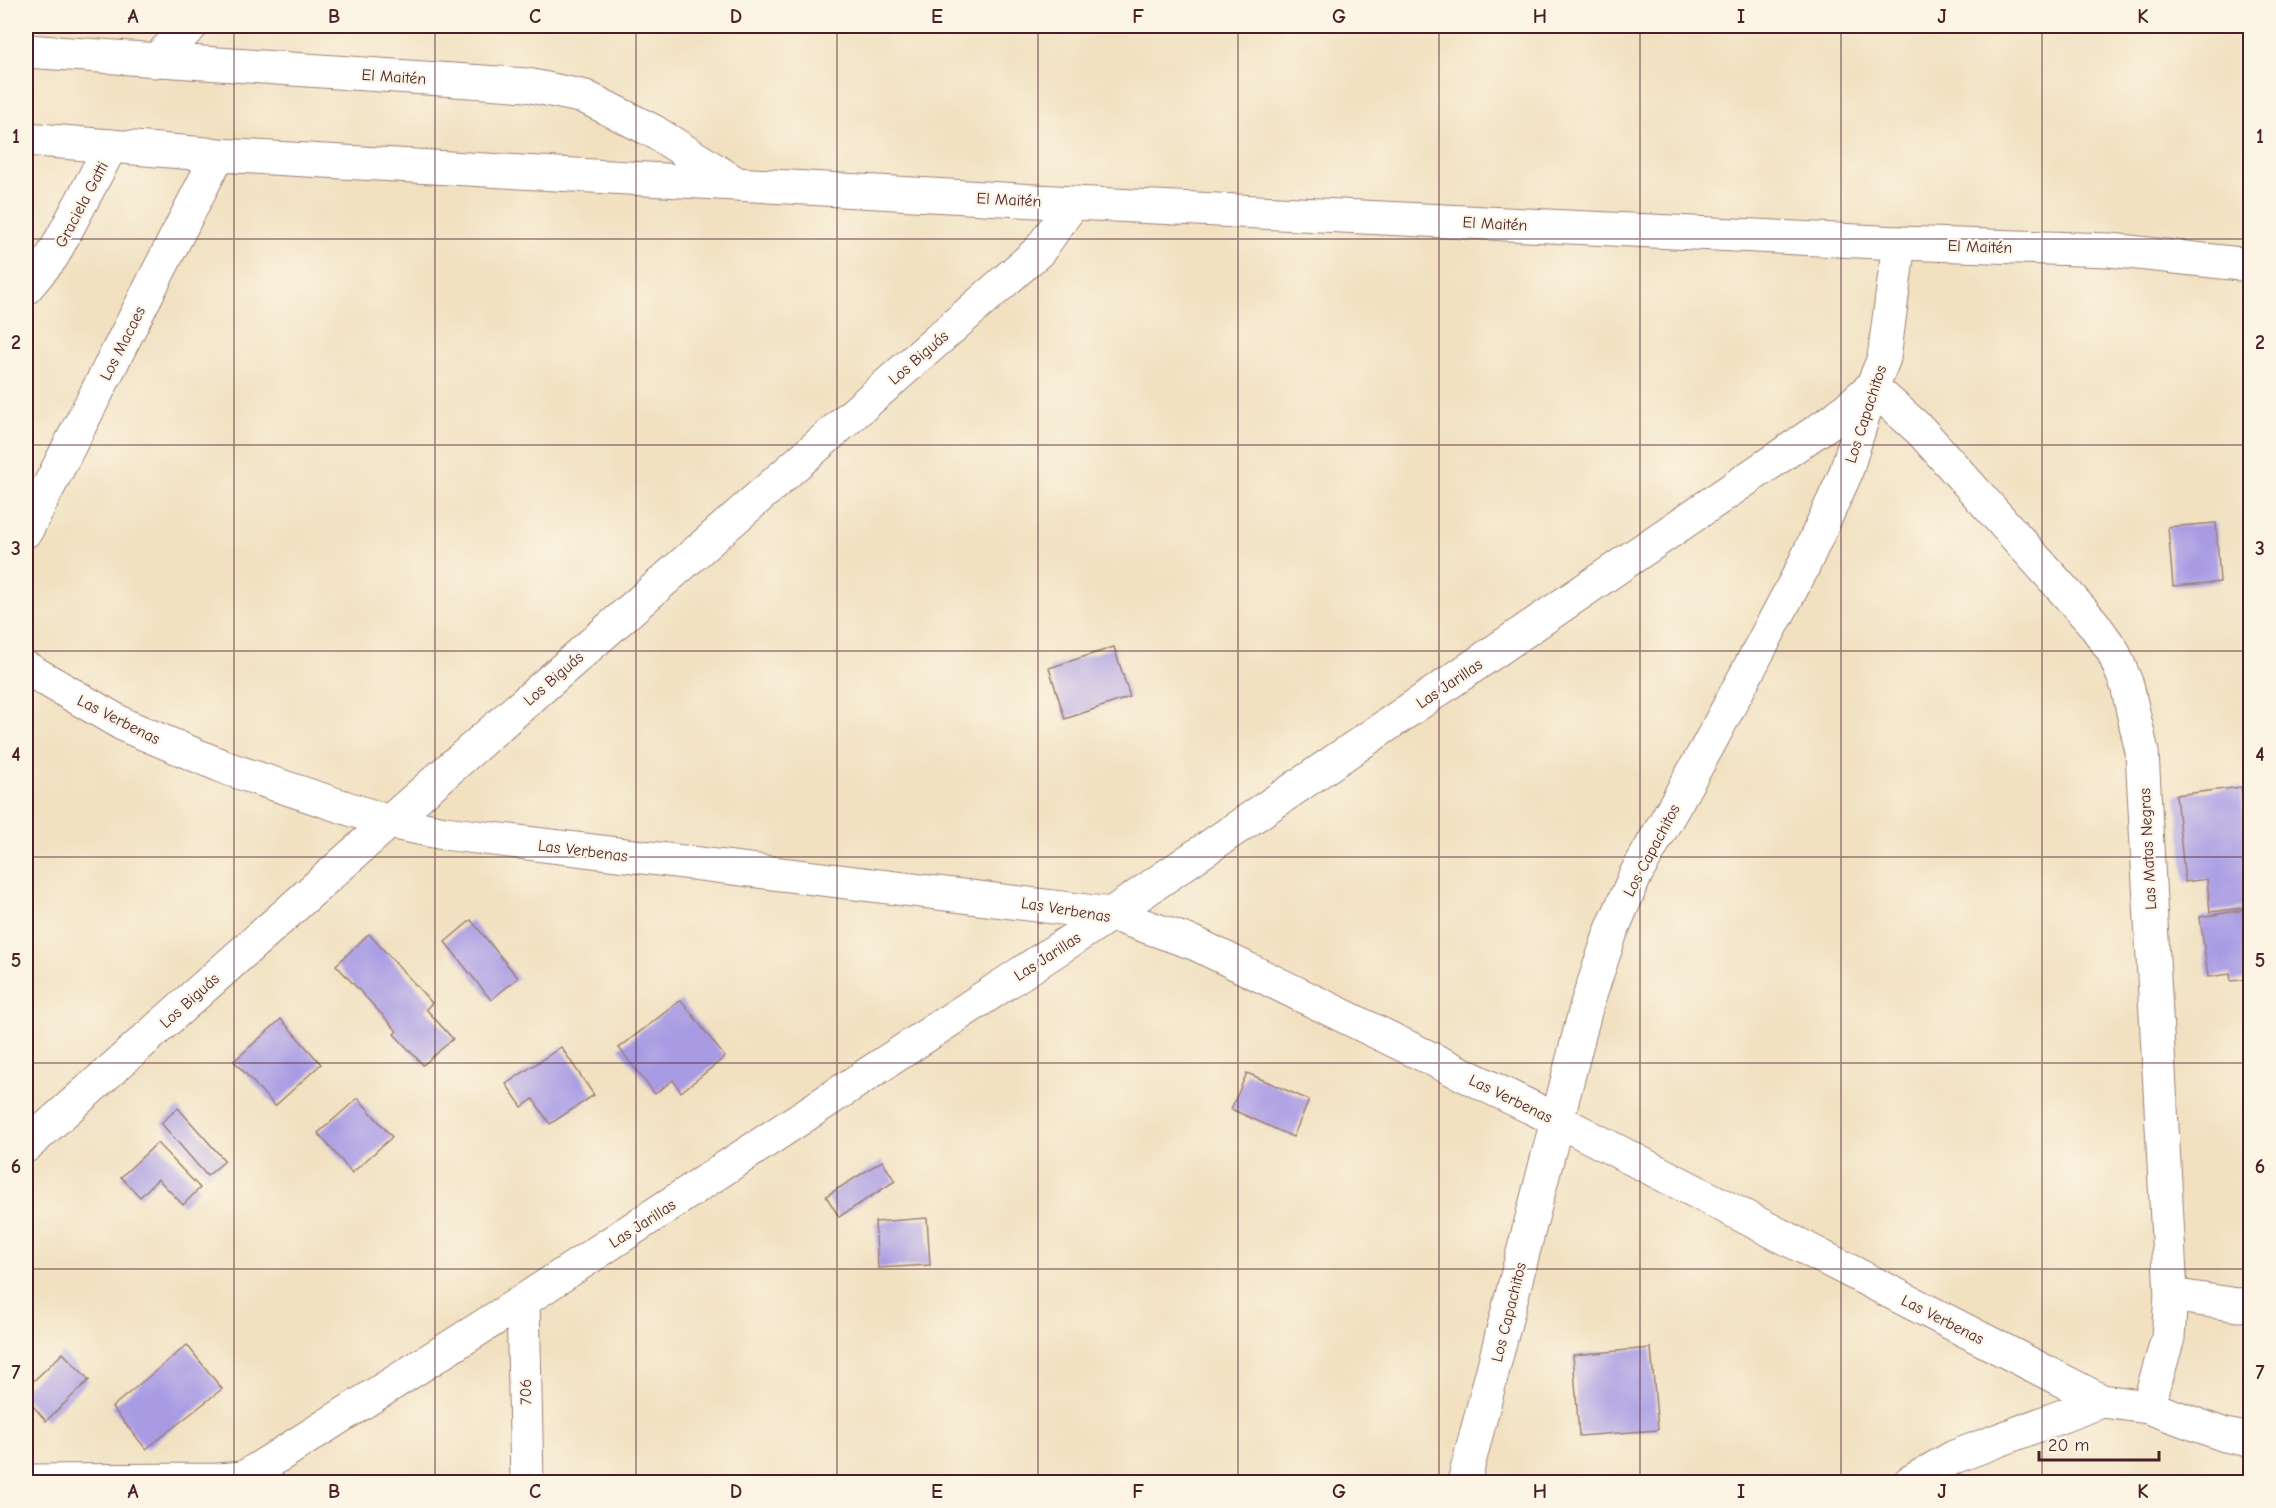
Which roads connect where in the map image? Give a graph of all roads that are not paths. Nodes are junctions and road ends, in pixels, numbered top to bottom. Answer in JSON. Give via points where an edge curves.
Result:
{"nodes":[{"id":1,"x":191,"y":26,"type":"edge"},
{"id":2,"x":26,"y":51,"type":"edge"},
{"id":3,"x":155,"y":61,"type":"junction"},
{"id":4,"x":26,"y":139,"type":"edge"},
{"id":5,"x":111,"y":146,"type":"junction"},
{"id":6,"x":218,"y":155,"type":"junction"},
{"id":7,"x":738,"y":185,"type":"junction"},
{"id":8,"x":1073,"y":203,"type":"junction"},
{"id":9,"x":1899,"y":243,"type":"junction"},
{"id":10,"x":2250,"y":265,"type":"edge"},
{"id":11,"x":26,"y":288,"type":"edge"},
{"id":12,"x":1872,"y":387,"type":"junction"},
{"id":13,"x":26,"y":531,"type":"edge"},
{"id":14,"x":26,"y":668,"type":"edge"},
{"id":15,"x":389,"y":822,"type":"junction"},
{"id":16,"x":1111,"y":914,"type":"junction"},
{"id":17,"x":1557,"y":1120,"type":"junction"},
{"id":18,"x":26,"y":1146,"type":"edge"},
{"id":19,"x":2171,"y":1295,"type":"junction"},
{"id":20,"x":523,"y":1301,"type":"junction"},
{"id":21,"x":2250,"y":1304,"type":"edge"},
{"id":22,"x":2102,"y":1401,"type":"junction"},
{"id":23,"x":2148,"y":1407,"type":"junction"},
{"id":24,"x":2250,"y":1440,"type":"edge"},
{"id":25,"x":26,"y":1481,"type":"edge"},
{"id":26,"x":246,"y":1481,"type":"edge"},
{"id":27,"x":527,"y":1482,"type":"edge"},
{"id":28,"x":1464,"y":1482,"type":"edge"},
{"id":29,"x":1910,"y":1482,"type":"edge"}],
"edges":[{"from":1,"to":3,"type":"street"},
{"from":2,"to":3,"type":"street","name":"El Maitén"},
{"from":3,"to":7,"type":"street","name":"El Maitén","via":[[527,85],[585,97],[653,131]]},
{"from":4,"to":5,"type":"street","name":"El Maitén"},
{"from":5,"to":6,"type":"street","name":"El Maitén"},
{"from":5,"to":11,"type":"street","name":"Graciela Gatti","via":[[52,257]]},
{"from":6,"to":7,"type":"street","name":"El Maitén"},
{"from":6,"to":13,"type":"street","name":"Los Macaes"},
{"from":7,"to":8,"type":"street","name":"El Maitén"},
{"from":8,"to":9,"type":"street","name":"El Maitén"},
{"from":8,"to":15,"type":"street","name":"Los Biguás","via":[[1039,251]]},
{"from":9,"to":10,"type":"street","name":"El Maitén","via":[[2110,250]]},
{"from":9,"to":12,"type":"street","name":"Los Capachitos","via":[[1884,358]]},
{"from":12,"to":16,"type":"street","name":"Las Jarillas","via":[[1836,418]]},
{"from":12,"to":17,"type":"street","name":"Los Capachitos","via":[[1845,475],[1802,568],[1636,874],[1611,932],[1587,1004]]},
{"from":12,"to":19,"type":"street","name":"Las Matas Negras","via":[[1921,431],[2093,623],[2113,651],[2127,685],[2142,752]]},
{"from":14,"to":15,"type":"street","name":"Las Verbenas","via":[[126,726],[229,769]]},
{"from":15,"to":16,"type":"street","name":"Las Verbenas","via":[[444,833]]},
{"from":15,"to":18,"type":"street","name":"Los Biguás"},
{"from":16,"to":17,"type":"street","name":"Las Verbenas","via":[[1196,944]]},
{"from":16,"to":20,"type":"street","name":"Las Jarillas"},
{"from":17,"to":22,"type":"street","name":"Las Verbenas"},
{"from":17,"to":28,"type":"street","name":"Los Capachitos"},
{"from":19,"to":21,"type":"street"},
{"from":19,"to":23,"type":"street","name":"Las Matas Negras","via":[[2168,1338]]},
{"from":20,"to":26,"type":"street","name":"Las Jarillas"},
{"from":20,"to":27,"type":"street","name":"706"},
{"from":22,"to":23,"type":"street"},
{"from":22,"to":29,"type":"street","via":[[1954,1457]]},
{"from":23,"to":24,"type":"street"},
{"from":25,"to":26,"type":"street"}]}
